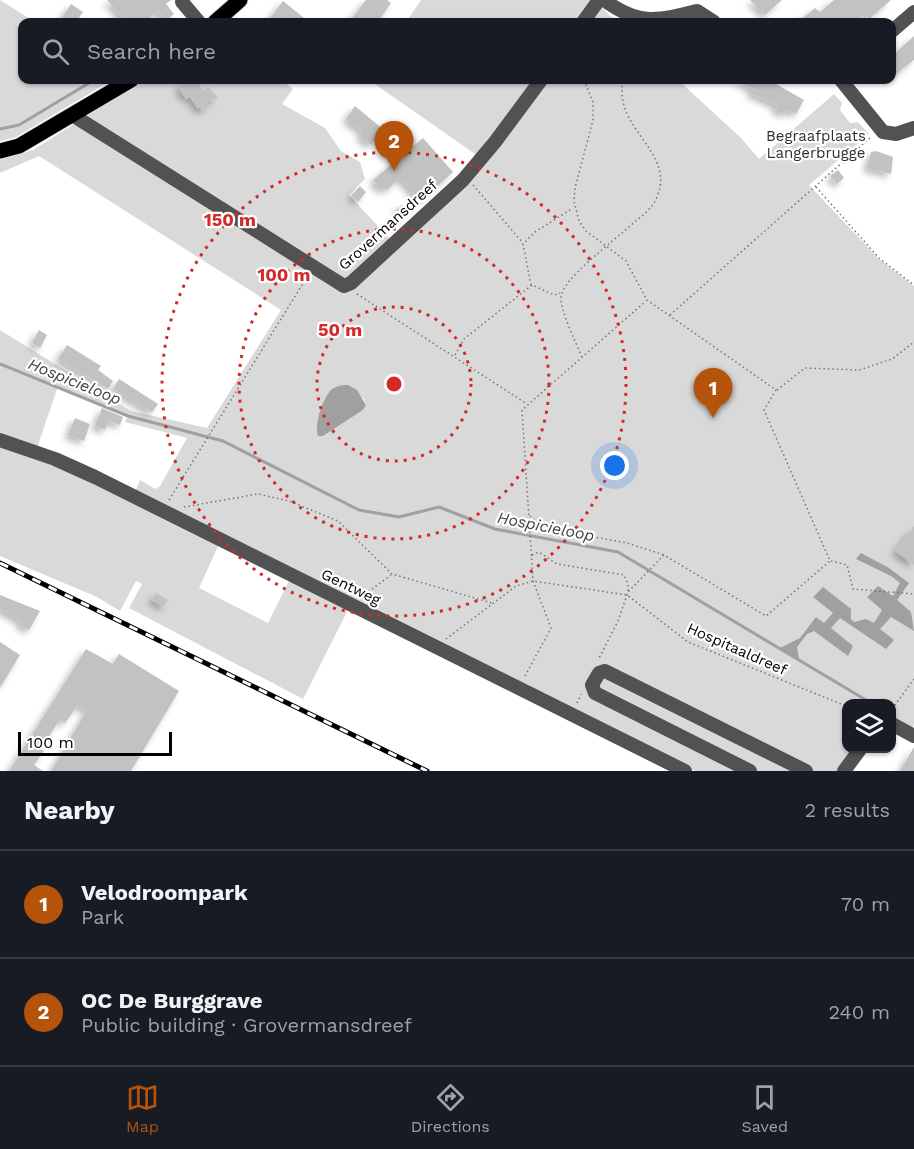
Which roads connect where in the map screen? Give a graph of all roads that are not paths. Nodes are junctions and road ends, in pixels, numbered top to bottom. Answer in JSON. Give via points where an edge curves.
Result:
{"nodes":[{"id":1,"x":240,"y":0,"type":"edge"},
{"id":2,"x":599,"y":0,"type":"edge"},
{"id":3,"x":604,"y":0,"type":"edge"},
{"id":4,"x":183,"y":2,"type":"dead end"},
{"id":5,"x":701,"y":6,"type":"edge"},
{"id":6,"x":914,"y":12,"type":"edge"},
{"id":7,"x":197,"y":18,"type":"edge"},
{"id":8,"x":220,"y":18,"type":"edge"},
{"id":9,"x":586,"y":18,"type":"edge"},
{"id":10,"x":638,"y":18,"type":"edge"},
{"id":11,"x":670,"y":18,"type":"edge"},
{"id":12,"x":711,"y":18,"type":"edge"},
{"id":13,"x":896,"y":27,"type":"edge"},
{"id":14,"x":125,"y":84,"type":"edge"},
{"id":15,"x":538,"y":84,"type":"edge"},
{"id":16,"x":844,"y":84,"type":"edge"},
{"id":17,"x":74,"y":116,"type":"junction"},
{"id":18,"x":914,"y":128,"type":"edge"},
{"id":19,"x":0,"y":151,"type":"edge"},
{"id":20,"x":0,"y":440,"type":"edge"},
{"id":21,"x":896,"y":727,"type":"edge"},
{"id":22,"x":914,"y":736,"type":"edge"},
{"id":23,"x":857,"y":753,"type":"edge"},
{"id":24,"x":685,"y":771,"type":"edge"},
{"id":25,"x":750,"y":771,"type":"edge"},
{"id":26,"x":806,"y":771,"type":"edge"},
{"id":27,"x":844,"y":771,"type":"edge"}],
"edges":[{"from":1,"to":8,"type":"main road"},
{"from":2,"to":9,"type":"street"},
{"from":3,"to":10,"type":"street"},
{"from":4,"to":7,"type":"street"},
{"from":5,"to":11,"type":"street"},
{"from":5,"to":12,"type":"street"},
{"from":6,"to":13,"type":"street"},
{"from":14,"to":17,"type":"main road"},
{"from":15,"to":17,"type":"street","name":"Grovermansdreef","via":[[466,177],[344,286]]},
{"from":16,"to":18,"type":"street","via":[[883,132],[896,134]]},
{"from":17,"to":19,"type":"main road","via":[[19,146]]},
{"from":20,"to":24,"type":"street","name":"Gentweg","via":[[55,459]]},
{"from":21,"to":22,"type":"street"},
{"from":23,"to":27,"type":"street"},
{"from":25,"to":26,"type":"street","via":[[595,693],[592,685],[599,673],[605,670]]}]}
